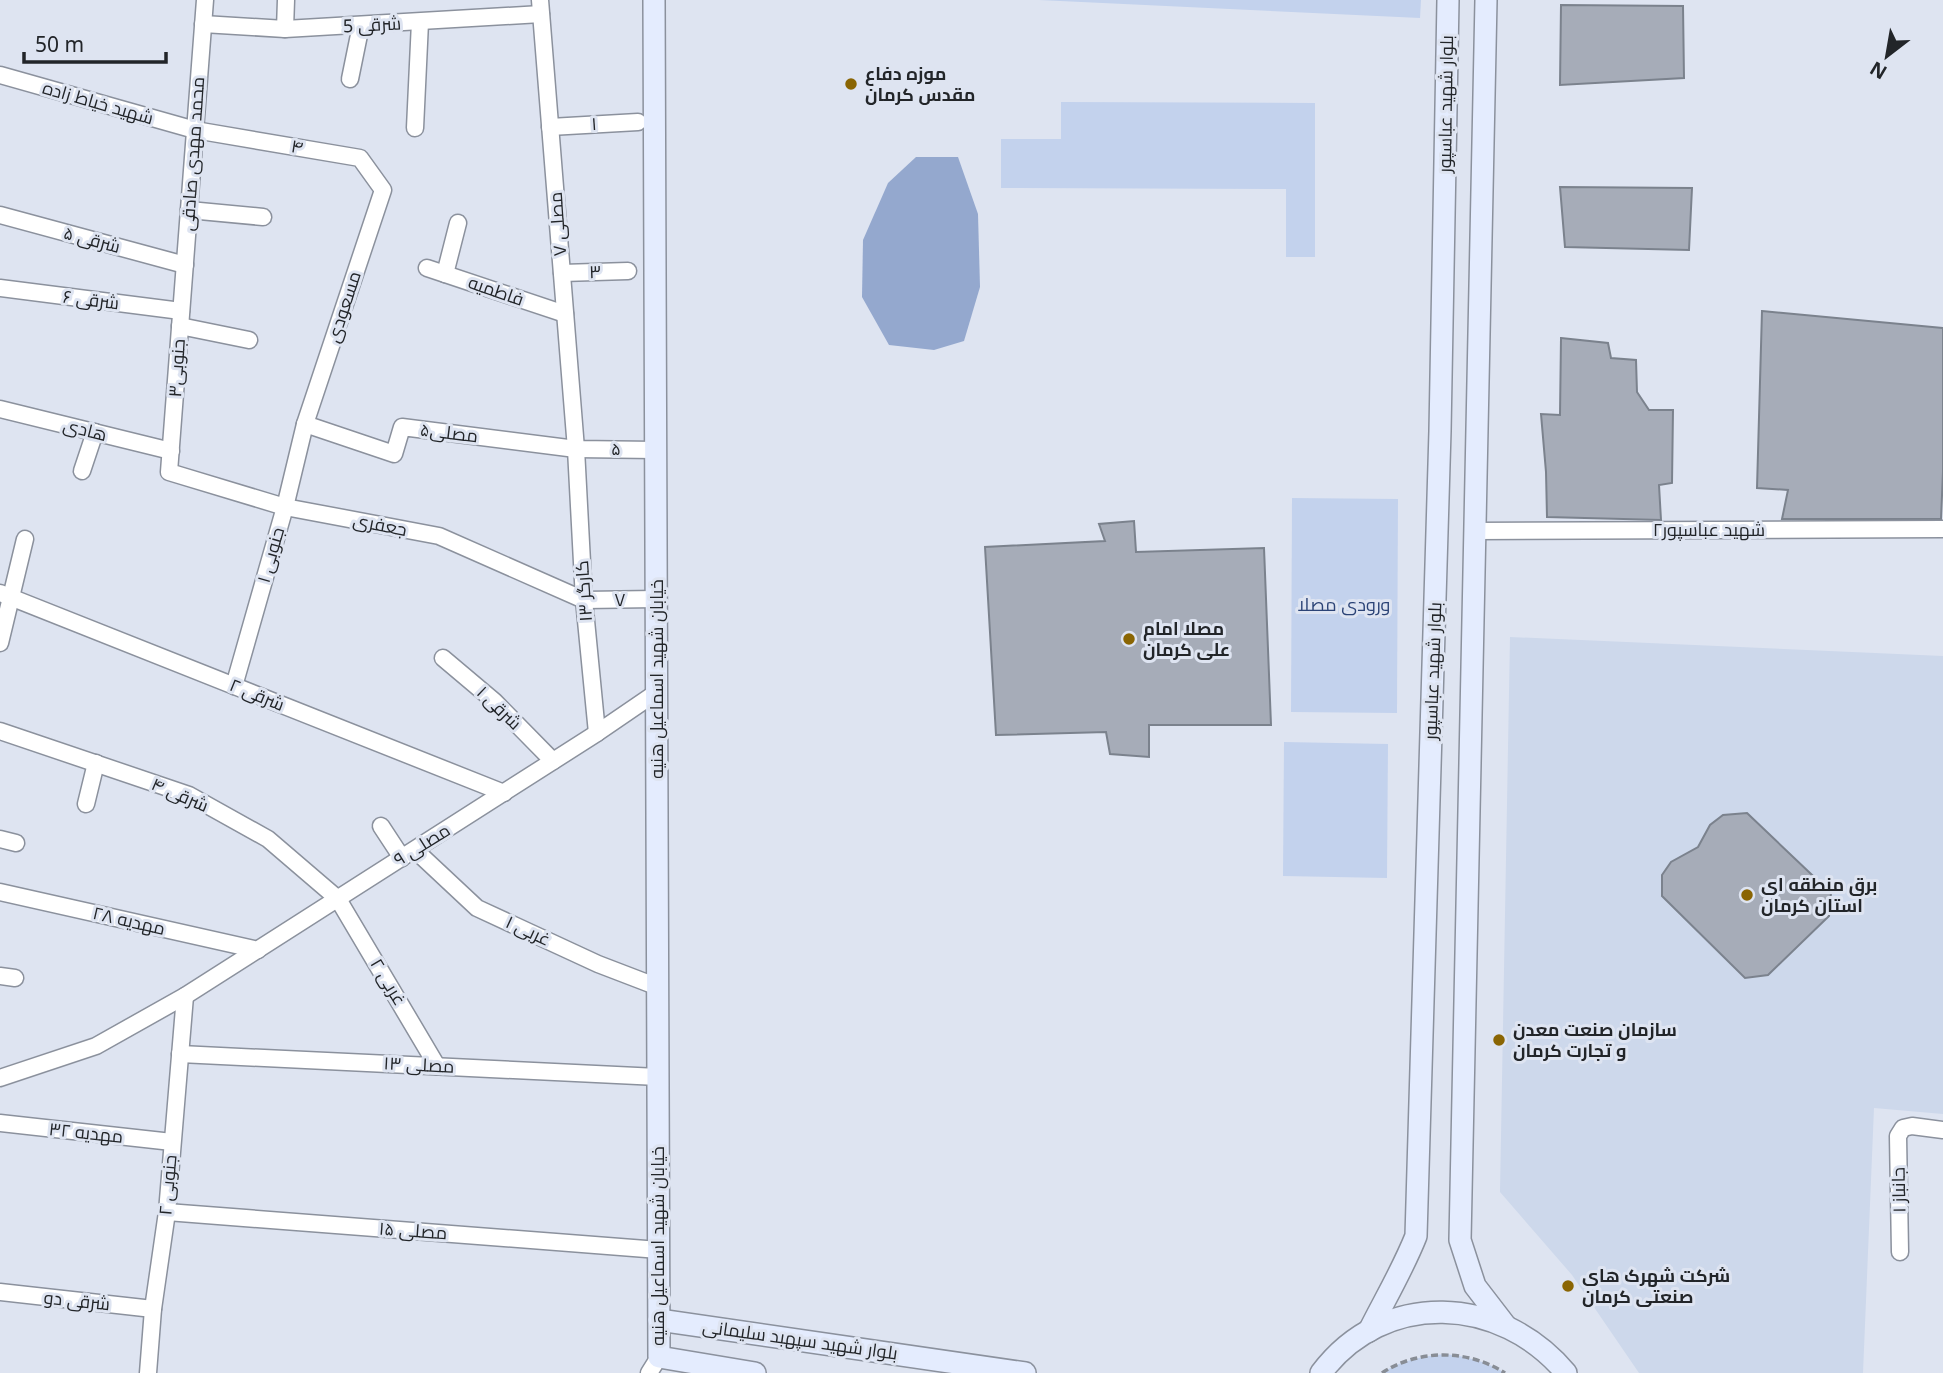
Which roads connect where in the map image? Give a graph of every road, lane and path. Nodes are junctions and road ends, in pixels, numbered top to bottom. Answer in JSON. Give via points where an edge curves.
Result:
{"nodes":[{"id":1,"x":205,"y":0,"type":"edge"},
{"id":2,"x":286,"y":0,"type":"edge"},
{"id":3,"x":654,"y":0,"type":"edge"},
{"id":4,"x":1448,"y":0,"type":"edge"},
{"id":5,"x":1486,"y":0,"type":"edge"},
{"id":6,"x":541,"y":7,"type":"edge"},
{"id":7,"x":420,"y":22,"type":"junction"},
{"id":8,"x":203,"y":24,"type":"junction"},
{"id":9,"x":361,"y":25,"type":"junction"},
{"id":10,"x":285,"y":29,"type":"junction"},
{"id":11,"x":0,"y":75,"type":"edge"},
{"id":12,"x":350,"y":79,"type":"dead end"},
{"id":13,"x":638,"y":122,"type":"dead end"},
{"id":14,"x":550,"y":127,"type":"junction"},
{"id":15,"x":415,"y":128,"type":"dead end"},
{"id":16,"x":195,"y":130,"type":"junction"},
{"id":17,"x":383,"y":190,"type":"joint"},
{"id":18,"x":189,"y":210,"type":"junction"},
{"id":19,"x":0,"y":215,"type":"edge"},
{"id":20,"x":263,"y":217,"type":"dead end"},
{"id":21,"x":458,"y":223,"type":"dead end"},
{"id":22,"x":185,"y":265,"type":"junction"},
{"id":23,"x":427,"y":268,"type":"dead end"},
{"id":24,"x":628,"y":271,"type":"dead end"},
{"id":25,"x":562,"y":273,"type":"junction"},
{"id":26,"x":445,"y":274,"type":"junction"},
{"id":27,"x":0,"y":288,"type":"edge"},
{"id":28,"x":565,"y":314,"type":"junction"},
{"id":29,"x":181,"y":319,"type":"junction"},
{"id":30,"x":249,"y":340,"type":"dead end"},
{"id":31,"x":0,"y":409,"type":"edge"},
{"id":32,"x":305,"y":424,"type":"junction"},
{"id":33,"x":1440,"y":431,"type":"junction"},
{"id":34,"x":95,"y":432,"type":"junction"},
{"id":35,"x":1477,"y":433,"type":"junction"},
{"id":36,"x":576,"y":449,"type":"junction"},
{"id":37,"x":656,"y":450,"type":"junction"},
{"id":38,"x":171,"y":451,"type":"junction"},
{"id":39,"x":82,"y":471,"type":"dead end"},
{"id":40,"x":169,"y":472,"type":"joint"},
{"id":41,"x":285,"y":507,"type":"junction"},
{"id":42,"x":1943,"y":529,"type":"edge"},
{"id":43,"x":1475,"y":531,"type":"junction"},
{"id":44,"x":24,"y":539,"type":"dead end"},
{"id":45,"x":5,"y":595,"type":"edge"},
{"id":46,"x":656,"y":599,"type":"junction"},
{"id":47,"x":584,"y":600,"type":"junction"},
{"id":48,"x":0,"y":643,"type":"edge"},
{"id":49,"x":443,"y":657,"type":"dead end"},
{"id":50,"x":234,"y":686,"type":"junction"},
{"id":51,"x":657,"y":692,"type":"junction"},
{"id":52,"x":0,"y":731,"type":"edge"},
{"id":53,"x":597,"y":733,"type":"junction"},
{"id":54,"x":554,"y":761,"type":"junction"},
{"id":55,"x":96,"y":763,"type":"junction"},
{"id":56,"x":504,"y":793,"type":"junction"},
{"id":57,"x":86,"y":804,"type":"dead end"},
{"id":58,"x":381,"y":825,"type":"dead end"},
{"id":59,"x":408,"y":854,"type":"junction"},
{"id":60,"x":0,"y":892,"type":"edge"},
{"id":61,"x":338,"y":899,"type":"junction"},
{"id":62,"x":258,"y":950,"type":"junction"},
{"id":63,"x":657,"y":987,"type":"junction"},
{"id":64,"x":185,"y":996,"type":"junction"},
{"id":65,"x":180,"y":1054,"type":"junction"},
{"id":66,"x":438,"y":1066,"type":"junction"},
{"id":67,"x":658,"y":1077,"type":"junction"},
{"id":68,"x":0,"y":1078,"type":"edge"},
{"id":69,"x":0,"y":1123,"type":"edge"},
{"id":70,"x":1943,"y":1130,"type":"edge"},
{"id":71,"x":172,"y":1142,"type":"junction"},
{"id":72,"x":167,"y":1212,"type":"junction"},
{"id":73,"x":659,"y":1250,"type":"junction"},
{"id":74,"x":1900,"y":1252,"type":"dead end"},
{"id":75,"x":0,"y":1292,"type":"edge"},
{"id":76,"x":153,"y":1310,"type":"junction"},
{"id":77,"x":659,"y":1320,"type":"junction"},
{"id":78,"x":1505,"y":1325,"type":"junction"},
{"id":79,"x":1369,"y":1331,"type":"junction"},
{"id":80,"x":654,"y":1365,"type":"edge"},
{"id":81,"x":148,"y":1373,"type":"edge"},
{"id":82,"x":755,"y":1373,"type":"edge"},
{"id":83,"x":1025,"y":1373,"type":"edge"},
{"id":84,"x":1321,"y":1373,"type":"edge"},
{"id":85,"x":1382,"y":1373,"type":"edge"},
{"id":86,"x":1505,"y":1373,"type":"edge"},
{"id":87,"x":1566,"y":1373,"type":"edge"}],
"edges":[{"from":1,"to":8,"type":"street","name":"محمد مهدی صادقی"},
{"from":2,"to":10,"type":"street"},
{"from":3,"to":37,"type":"main road","name":"خیابان شهید اسماعیل هنیه"},
{"from":4,"to":33,"type":"main road","name":"بلوار شهید عباسپور"},
{"from":5,"to":35,"type":"main road"},
{"from":6,"to":7,"type":"street","name":"شرقی 5"},
{"from":6,"to":14,"type":"street","name":"مصلی ۷"},
{"from":7,"to":9,"type":"street","name":"شرقی 5"},
{"from":7,"to":15,"type":"street"},
{"from":8,"to":10,"type":"street","name":"شرقی 5"},
{"from":8,"to":16,"type":"street","name":"محمد مهدی صادقی"},
{"from":9,"to":10,"type":"street","name":"شرقی 5"},
{"from":9,"to":12,"type":"street"},
{"from":11,"to":16,"type":"street","name":"شهید خیاط زاده"},
{"from":13,"to":14,"type":"street","name":"۱"},
{"from":14,"to":25,"type":"street","name":"مصلی ۷"},
{"from":16,"to":17,"type":"street","name":"۴","via":[[360,158]]},
{"from":16,"to":18,"type":"street","name":"محمد مهدی صادقی"},
{"from":17,"to":32,"type":"street","name":"مسعودی"},
{"from":18,"to":20,"type":"street"},
{"from":18,"to":22,"type":"street","name":"محمد مهدی صادقی"},
{"from":19,"to":22,"type":"street","name":"۵ شرقی"},
{"from":21,"to":26,"type":"street"},
{"from":22,"to":29,"type":"street","name":"جنوبی۳"},
{"from":23,"to":26,"type":"street","name":"فاطمیه"},
{"from":24,"to":25,"type":"street","name":"۳"},
{"from":25,"to":28,"type":"street","name":"مصلی ۷"},
{"from":26,"to":28,"type":"street","name":"فاطمیه"},
{"from":27,"to":29,"type":"street","name":"۶ شرقی"},
{"from":28,"to":36,"type":"street","name":"مصلی ۷"},
{"from":29,"to":30,"type":"street","name":"۶ شرقی"},
{"from":29,"to":38,"type":"street","name":"جنوبی۳"},
{"from":31,"to":34,"type":"street","name":"هادی"},
{"from":32,"to":36,"type":"street","name":"مصلی۵","via":[[394,454],[402,427]]},
{"from":32,"to":41,"type":"street","name":"۱ جنوبی"},
{"from":33,"to":35,"type":"main road"},
{"from":33,"to":79,"type":"main road","name":"بلوار شهید عباسپور","via":[[1416,1236]]},
{"from":34,"to":38,"type":"street","name":"هادی"},
{"from":34,"to":39,"type":"street"},
{"from":35,"to":43,"type":"main road"},
{"from":36,"to":37,"type":"street","name":"۵"},
{"from":36,"to":47,"type":"street","name":"کارگر ۱۳"},
{"from":37,"to":46,"type":"main road","name":"خیابان شهید اسماعیل هنیه"},
{"from":38,"to":40,"type":"street","name":"جنوبی۳"},
{"from":40,"to":41,"type":"street","name":"جعفری"},
{"from":41,"to":47,"type":"street","name":"جعفری","via":[[439,536]]},
{"from":41,"to":50,"type":"street","name":"۱ جنوبی"},
{"from":42,"to":43,"type":"street","name":"شهید عباسپور۲"},
{"from":43,"to":78,"type":"main road","via":[[1460,1240],[1475,1286]]},
{"from":44,"to":45,"type":"street"},
{"from":45,"to":48,"type":"street"},
{"from":45,"to":50,"type":"street","name":"۲ شرقی"},
{"from":46,"to":47,"type":"street","name":"۷"},
{"from":46,"to":51,"type":"main road","name":"خیابان شهید اسماعیل هنیه"},
{"from":47,"to":53,"type":"street","name":"کارگر ۱۳"},
{"from":49,"to":54,"type":"street","name":"۱ شرقی"},
{"from":50,"to":56,"type":"street","name":"۲ شرقی"},
{"from":51,"to":53,"type":"street","name":"مصلی ۹"},
{"from":51,"to":63,"type":"main road","name":"خیابان شهید اسماعیل هنیه"},
{"from":52,"to":55,"type":"street","name":"۴ شرقی"},
{"from":53,"to":54,"type":"street","name":"مصلی ۹"},
{"from":54,"to":56,"type":"street","name":"مصلی ۹"},
{"from":55,"to":57,"type":"street"},
{"from":55,"to":61,"type":"street","name":"۴ شرقی","via":[[189,795],[268,839]]},
{"from":56,"to":59,"type":"street","name":"مصلی ۹"},
{"from":58,"to":59,"type":"street","name":"۱ غربی"},
{"from":59,"to":61,"type":"street","name":"مصلی ۹"},
{"from":59,"to":63,"type":"street","name":"۱ غربی","via":[[477,908]]},
{"from":60,"to":62,"type":"street","name":"مهدیه ۲۸"},
{"from":61,"to":62,"type":"street","name":"مصلی ۹"},
{"from":61,"to":66,"type":"street","name":"۲ غربی"},
{"from":62,"to":64,"type":"street","name":"مصلی ۹"},
{"from":63,"to":67,"type":"main road","name":"خیابان شهید اسماعیل هنیه"},
{"from":64,"to":65,"type":"street","name":"جنوبی ۲"},
{"from":64,"to":68,"type":"street","via":[[96,1046]]},
{"from":65,"to":66,"type":"street","name":"مصلی ۱۳"},
{"from":65,"to":71,"type":"street","name":"جنوبی ۲"},
{"from":66,"to":67,"type":"street","name":"مصلی ۱۳"},
{"from":67,"to":73,"type":"main road","name":"خیابان شهید اسماعیل هنیه"},
{"from":69,"to":71,"type":"street","name":"مهدیه ۳۲"},
{"from":70,"to":74,"type":"street","name":"جانباز ۱","via":[[1912,1126],[1903,1128],[1898,1136]]},
{"from":71,"to":72,"type":"street","name":"جنوبی ۲"},
{"from":72,"to":73,"type":"street","name":"مصلی ۱۵"},
{"from":72,"to":76,"type":"street","name":"جنوبی ۲"},
{"from":73,"to":77,"type":"main road","name":"خیابان شهید اسماعیل هنیه"},
{"from":75,"to":76,"type":"street","name":"شرقی دو"},
{"from":76,"to":81,"type":"street","name":"جنوبی ۲"},
{"from":77,"to":80,"type":"main road","name":"خیابان شهید اسماعیل هنیه"},
{"from":77,"to":83,"type":"main road","name":"بلوار شهید سپهبد سلیمانی"},
{"from":78,"to":79,"type":"main road","via":[[1466,1314],[1426,1313]]},
{"from":78,"to":87,"type":"main road","via":[[1540,1346]]},
{"from":79,"to":84,"type":"main road"},
{"from":80,"to":82,"type":"main road"},
{"from":85,"to":86,"type":"path","via":[[1408,1360],[1446,1354],[1474,1359]]}]}
